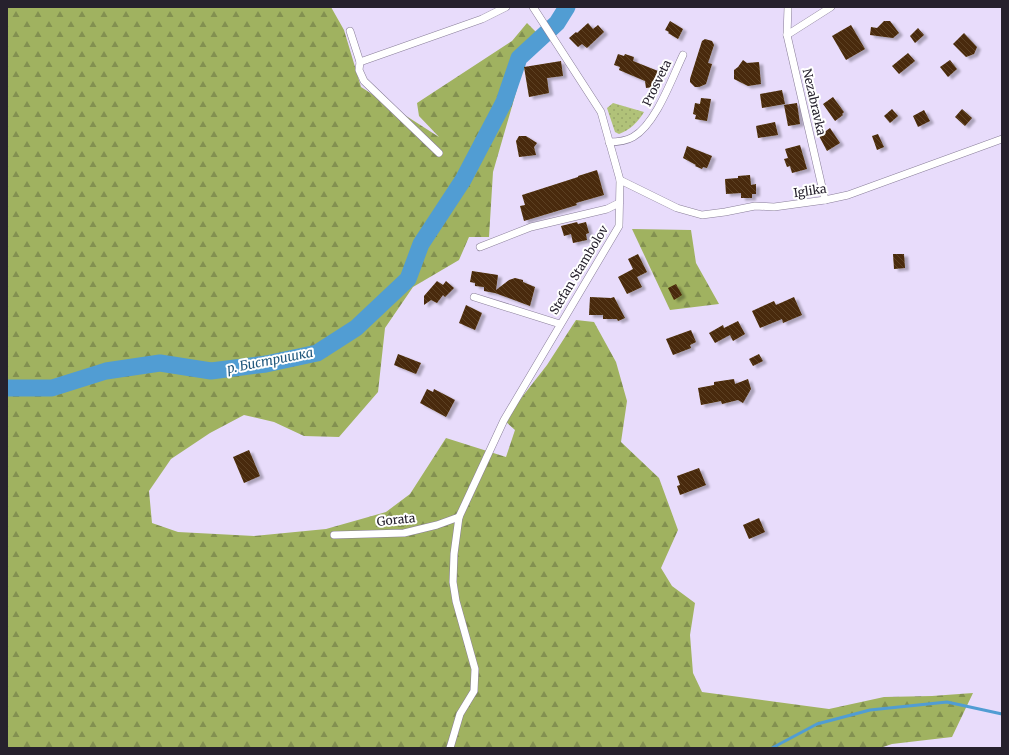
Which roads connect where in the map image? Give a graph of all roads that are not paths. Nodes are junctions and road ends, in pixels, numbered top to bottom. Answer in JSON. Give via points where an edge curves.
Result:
{"nodes":[{"id":1,"x":506,"y":7,"type":"edge"},
{"id":2,"x":533,"y":7,"type":"edge"},
{"id":3,"x":788,"y":7,"type":"edge"},
{"id":4,"x":830,"y":7,"type":"edge"},
{"id":5,"x":350,"y":31,"type":"dead end"},
{"id":6,"x":787,"y":35,"type":"junction"},
{"id":7,"x":683,"y":55,"type":"dead end"},
{"id":8,"x":360,"y":62,"type":"junction"},
{"id":9,"x":1002,"y":139,"type":"edge"},
{"id":10,"x":609,"y":142,"type":"junction"},
{"id":11,"x":439,"y":153,"type":"dead end"},
{"id":12,"x":620,"y":180,"type":"junction"},
{"id":13,"x":825,"y":200,"type":"junction"},
{"id":14,"x":619,"y":203,"type":"junction"},
{"id":15,"x":480,"y":247,"type":"dead end"},
{"id":16,"x":474,"y":297,"type":"dead end"},
{"id":17,"x":560,"y":324,"type":"junction"},
{"id":18,"x":459,"y":517,"type":"junction"},
{"id":19,"x":334,"y":535,"type":"dead end"},
{"id":20,"x":450,"y":748,"type":"edge"}],
"edges":[{"from":1,"to":8,"type":"street","via":[[482,19]]},
{"from":2,"to":10,"type":"street","name":"Stefan Stambolov","via":[[601,112]]},
{"from":3,"to":6,"type":"street","name":"Nezabravka"},
{"from":4,"to":6,"type":"street"},
{"from":5,"to":8,"type":"street"},
{"from":6,"to":13,"type":"street","name":"Nezabravka"},
{"from":7,"to":10,"type":"street","name":"Prosveta","via":[[660,106],[647,124],[634,137]]},
{"from":8,"to":11,"type":"street","via":[[358,70],[364,81]]},
{"from":9,"to":13,"type":"street","name":"Iglika","via":[[848,195]]},
{"from":10,"to":12,"type":"street","name":"Stefan Stambolov"},
{"from":12,"to":13,"type":"street","name":"Iglika","via":[[677,208],[702,215],[755,206],[774,207]]},
{"from":12,"to":14,"type":"street","name":"Stefan Stambolov"},
{"from":14,"to":15,"type":"street","via":[[607,209],[531,227]]},
{"from":14,"to":17,"type":"street","name":"Stefan Stambolov","via":[[619,226]]},
{"from":16,"to":17,"type":"street"},
{"from":17,"to":18,"type":"street","name":"Stefan Stambolov","via":[[504,420]]},
{"from":18,"to":19,"type":"street","name":"Gorata","via":[[404,532]]},
{"from":18,"to":20,"type":"street","name":"Stefan Stambolov","via":[[453,582],[475,669],[474,691],[460,714]]}]}
